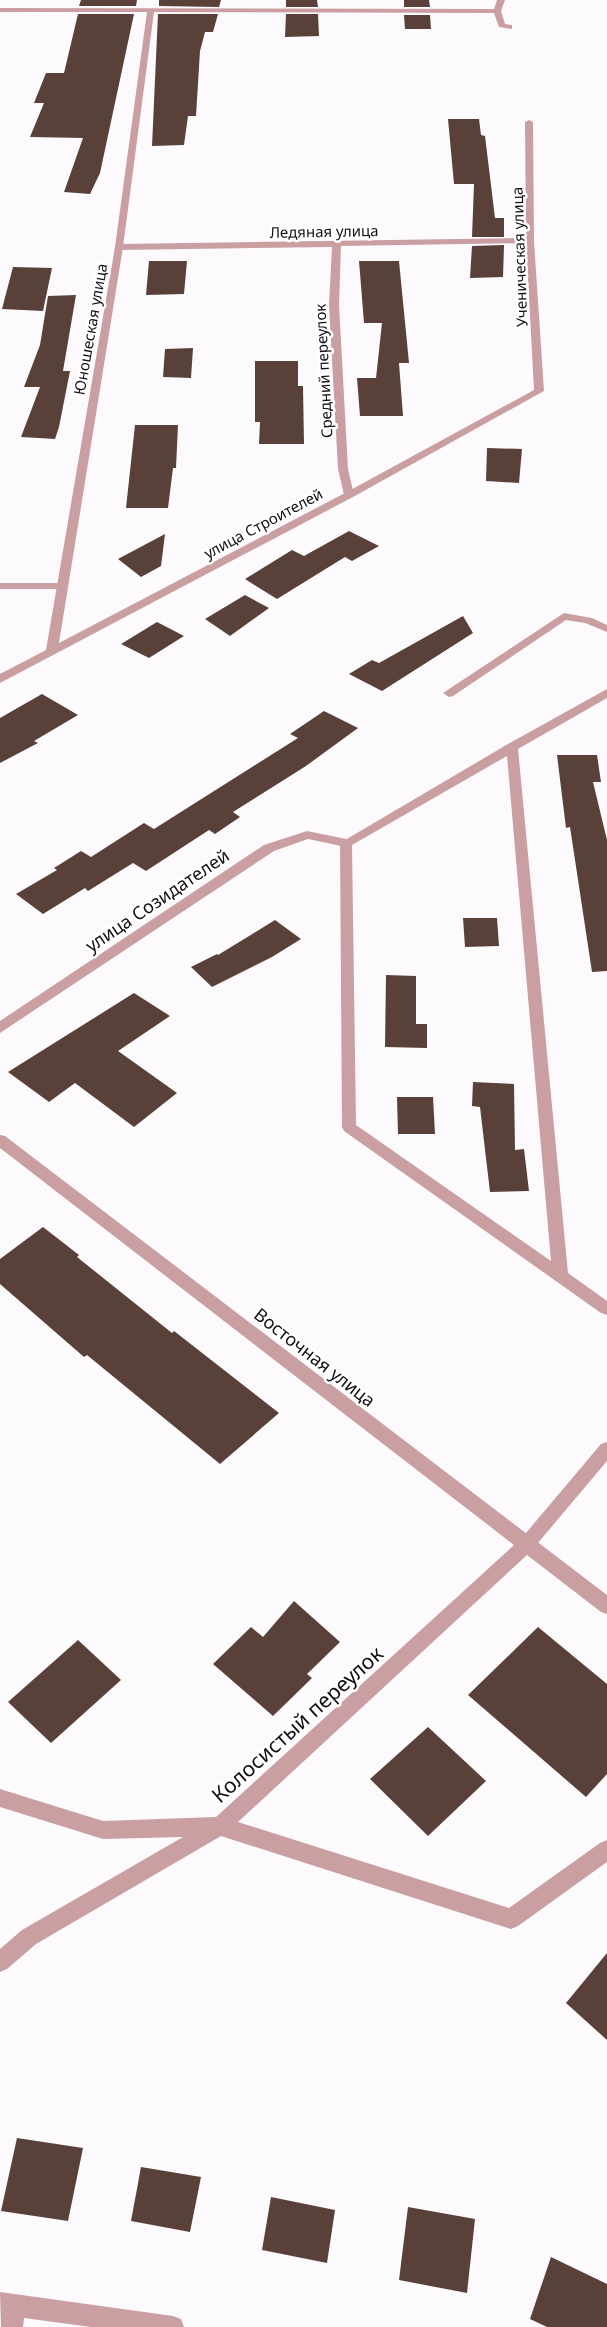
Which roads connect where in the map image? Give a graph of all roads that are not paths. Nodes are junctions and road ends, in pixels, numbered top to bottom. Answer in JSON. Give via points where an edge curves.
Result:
{"nodes":[{"id":1,"x":334,"y":0,"type":"edge"},
{"id":2,"x":501,"y":0,"type":"edge"},
{"id":3,"x":0,"y":10,"type":"edge"},
{"id":4,"x":334,"y":10,"type":"junction"},
{"id":5,"x":151,"y":11,"type":"junction"},
{"id":6,"x":498,"y":11,"type":"junction"},
{"id":7,"x":509,"y":27,"type":"dead end"},
{"id":8,"x":529,"y":122,"type":"dead end"},
{"id":9,"x":530,"y":241,"type":"junction"},
{"id":10,"x":337,"y":244,"type":"junction"},
{"id":11,"x":119,"y":247,"type":"junction"},
{"id":12,"x":539,"y":391,"type":"joint"},
{"id":13,"x":349,"y":495,"type":"junction"},
{"id":14,"x":0,"y":586,"type":"edge"},
{"id":15,"x":62,"y":586,"type":"junction"},
{"id":16,"x":607,"y":629,"type":"edge"},
{"id":17,"x":52,"y":650,"type":"junction"},
{"id":18,"x":0,"y":679,"type":"edge"},
{"id":19,"x":449,"y":693,"type":"dead end"},
{"id":20,"x":607,"y":693,"type":"edge"},
{"id":21,"x":512,"y":747,"type":"junction"},
{"id":22,"x":346,"y":843,"type":"junction"},
{"id":23,"x":0,"y":1028,"type":"edge"},
{"id":24,"x":0,"y":1140,"type":"edge"},
{"id":25,"x":560,"y":1276,"type":"junction"},
{"id":26,"x":607,"y":1309,"type":"edge"},
{"id":27,"x":607,"y":1449,"type":"edge"},
{"id":28,"x":526,"y":1545,"type":"junction"},
{"id":29,"x":607,"y":1606,"type":"edge"},
{"id":30,"x":0,"y":1798,"type":"edge"},
{"id":31,"x":220,"y":1826,"type":"junction"},
{"id":32,"x":607,"y":1850,"type":"edge"},
{"id":33,"x":0,"y":1962,"type":"edge"},
{"id":34,"x":9,"y":2312,"type":"edge"},
{"id":35,"x":173,"y":2327,"type":"edge"}],
"edges":[{"from":1,"to":4,"type":"street"},
{"from":2,"to":6,"type":"street"},
{"from":3,"to":5,"type":"street"},
{"from":4,"to":5,"type":"street"},
{"from":4,"to":6,"type":"street"},
{"from":5,"to":11,"type":"street","name":"Юношеская улица"},
{"from":6,"to":7,"type":"street","via":[[502,25]]},
{"from":8,"to":9,"type":"street","name":"Ученическая улица"},
{"from":9,"to":10,"type":"street","name":"Ледяная улица"},
{"from":9,"to":12,"type":"street","name":"Ученическая улица"},
{"from":10,"to":11,"type":"street","name":"Ледяная улица"},
{"from":10,"to":13,"type":"street","name":"Средний переулок","via":[[334,305],[343,469]]},
{"from":11,"to":15,"type":"street","name":"Юношеская улица"},
{"from":12,"to":13,"type":"street","name":"улица Строителей"},
{"from":13,"to":17,"type":"street","name":"улица Строителей"},
{"from":14,"to":15,"type":"street"},
{"from":15,"to":17,"type":"street","name":"Юношеская улица"},
{"from":16,"to":19,"type":"street","via":[[588,620],[564,616]]},
{"from":17,"to":18,"type":"street","name":"улица Строителей"},
{"from":20,"to":21,"type":"street"},
{"from":21,"to":22,"type":"street"},
{"from":21,"to":25,"type":"street"},
{"from":22,"to":23,"type":"street","name":"улица Созидателей","via":[[307,835],[269,848]]},
{"from":22,"to":25,"type":"street","via":[[349,1127]]},
{"from":24,"to":28,"type":"street","name":"Восточная улица"},
{"from":25,"to":26,"type":"street"},
{"from":27,"to":28,"type":"street","name":"Колосистый переулок"},
{"from":28,"to":29,"type":"street","name":"Восточная улица"},
{"from":28,"to":31,"type":"street","name":"Колосистый переулок"},
{"from":30,"to":31,"type":"street","name":"Колосистый переулок","via":[[103,1830]]},
{"from":31,"to":32,"type":"street","via":[[511,1919]]},
{"from":31,"to":33,"type":"street","via":[[29,1937]]},
{"from":34,"to":35,"type":"street"}]}
